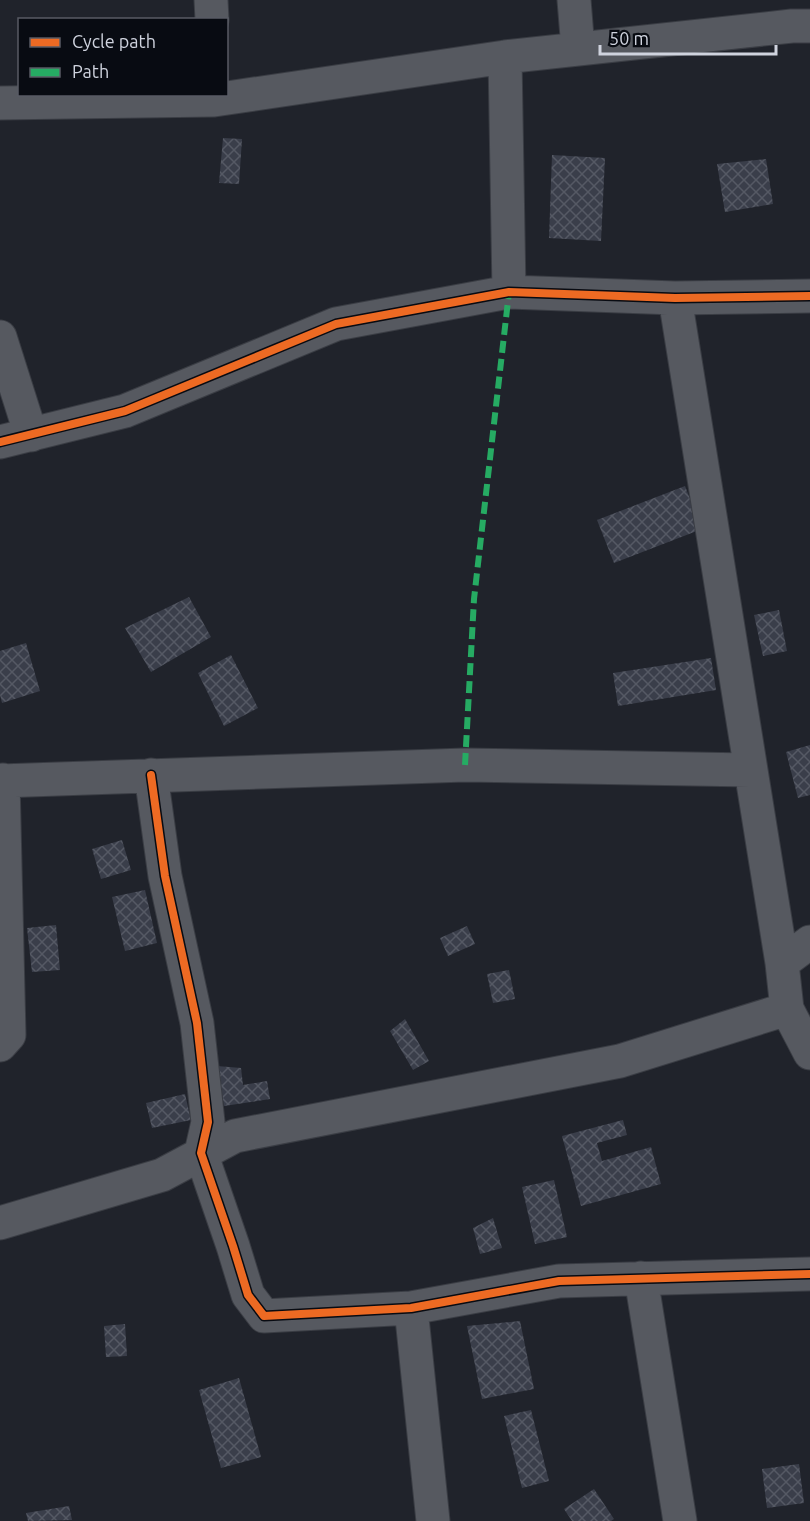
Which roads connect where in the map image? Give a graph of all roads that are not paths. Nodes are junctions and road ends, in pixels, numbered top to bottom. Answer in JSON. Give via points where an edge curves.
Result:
{"nodes":[{"id":1,"x":211,"y":0,"type":"edge"},
{"id":2,"x":574,"y":0,"type":"edge"},
{"id":3,"x":212,"y":18,"type":"edge"},
{"id":4,"x":810,"y":26,"type":"edge"},
{"id":5,"x":578,"y":49,"type":"junction"},
{"id":6,"x":505,"y":57,"type":"junction"},
{"id":7,"x":228,"y":95,"type":"edge"},
{"id":8,"x":214,"y":97,"type":"edge"},
{"id":9,"x":0,"y":103,"type":"edge"},
{"id":10,"x":509,"y":292,"type":"junction"},
{"id":11,"x":810,"y":296,"type":"edge"},
{"id":12,"x":675,"y":298,"type":"junction"},
{"id":13,"x":0,"y":337,"type":"edge"},
{"id":14,"x":15,"y":439,"type":"edge"},
{"id":15,"x":750,"y":770,"type":"junction"},
{"id":16,"x":151,"y":775,"type":"junction"},
{"id":17,"x":2,"y":781,"type":"edge"},
{"id":18,"x":810,"y":942,"type":"edge"},
{"id":19,"x":783,"y":963,"type":"junction"},
{"id":20,"x":787,"y":1009,"type":"junction"},
{"id":21,"x":0,"y":1045,"type":"edge"},
{"id":22,"x":810,"y":1053,"type":"edge"},
{"id":23,"x":201,"y":1153,"type":"junction"},
{"id":24,"x":0,"y":1223,"type":"edge"},
{"id":25,"x":810,"y":1274,"type":"edge"},
{"id":26,"x":641,"y":1278,"type":"junction"},
{"id":27,"x":411,"y":1308,"type":"junction"},
{"id":28,"x":433,"y":1521,"type":"edge"},
{"id":29,"x":680,"y":1521,"type":"edge"}],
"edges":[{"from":1,"to":3,"type":"street"},
{"from":2,"to":5,"type":"street"},
{"from":4,"to":5,"type":"street"},
{"from":5,"to":6,"type":"street"},
{"from":6,"to":7,"type":"street"},
{"from":6,"to":10,"type":"street"},
{"from":8,"to":9,"type":"street"},
{"from":10,"to":12,"type":"street"},
{"from":10,"to":14,"type":"street","via":[[336,324],[125,411]]},
{"from":11,"to":12,"type":"street"},
{"from":12,"to":15,"type":"street"},
{"from":13,"to":14,"type":"street"},
{"from":15,"to":16,"type":"street","via":[[465,765]]},
{"from":15,"to":19,"type":"street"},
{"from":16,"to":17,"type":"street"},
{"from":16,"to":23,"type":"street","via":[[165,876],[197,1023],[208,1122]]},
{"from":17,"to":21,"type":"street","via":[[9,1035]]},
{"from":18,"to":19,"type":"street"},
{"from":19,"to":20,"type":"street"},
{"from":20,"to":22,"type":"street"},
{"from":20,"to":23,"type":"street","via":[[620,1061],[235,1136]]},
{"from":23,"to":24,"type":"street","via":[[162,1175]]},
{"from":23,"to":27,"type":"street","via":[[248,1295],[264,1316]]},
{"from":25,"to":26,"type":"street"},
{"from":26,"to":27,"type":"street","via":[[558,1281]]},
{"from":26,"to":29,"type":"street"},
{"from":27,"to":28,"type":"street"}]}
